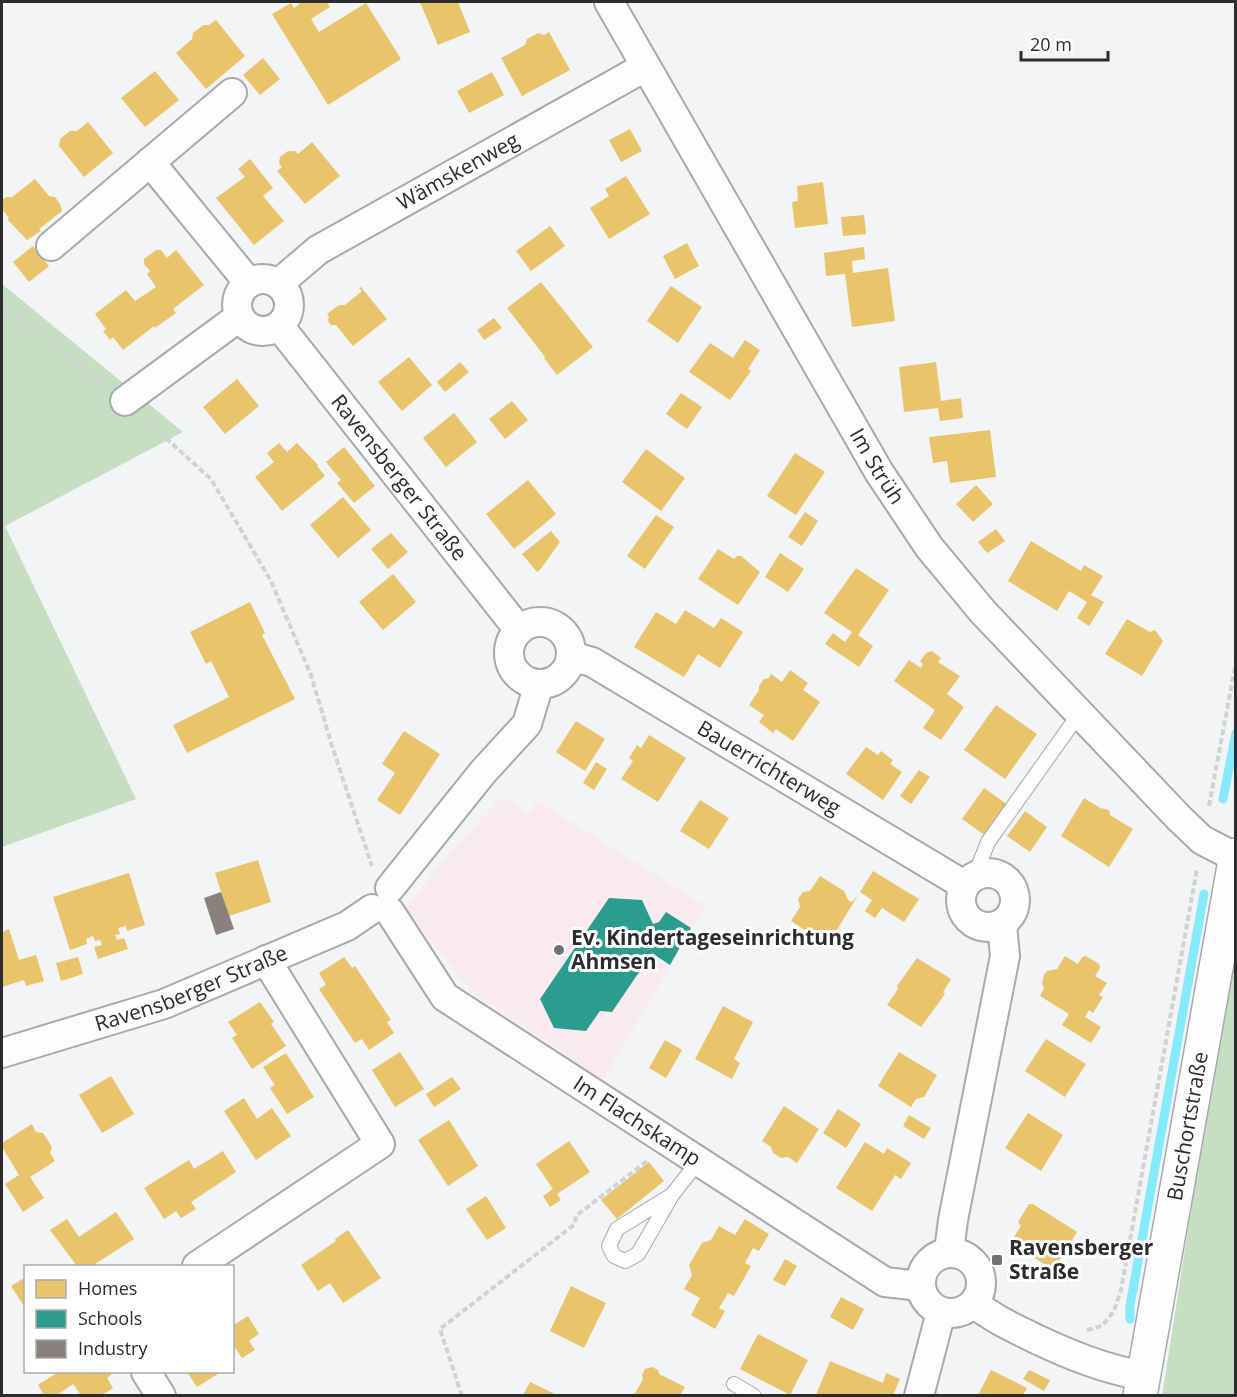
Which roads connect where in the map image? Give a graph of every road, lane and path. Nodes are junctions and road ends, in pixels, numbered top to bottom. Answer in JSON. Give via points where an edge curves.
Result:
{"nodes":[{"id":1,"x":609,"y":2,"type":"edge"},
{"id":2,"x":645,"y":67,"type":"junction"},
{"id":3,"x":232,"y":93,"type":"dead end"},
{"id":4,"x":150,"y":162,"type":"junction"},
{"id":5,"x":51,"y":246,"type":"dead end"},
{"id":6,"x":249,"y":284,"type":"junction"},
{"id":7,"x":278,"y":284,"type":"junction"},
{"id":8,"x":2,"y":303,"type":"edge"},
{"id":9,"x":239,"y":317,"type":"junction"},
{"id":10,"x":279,"y":327,"type":"junction"},
{"id":11,"x":125,"y":401,"type":"junction"},
{"id":12,"x":519,"y":630,"type":"junction"},
{"id":13,"x":571,"y":656,"type":"junction"},
{"id":14,"x":1236,"y":662,"type":"edge"},
{"id":15,"x":539,"y":684,"type":"junction"},
{"id":16,"x":1079,"y":714,"type":"junction"},
{"id":17,"x":1202,"y":840,"type":"junction"},
{"id":18,"x":1235,"y":856,"type":"edge"},
{"id":19,"x":970,"y":880,"type":"junction"},
{"id":20,"x":383,"y":899,"type":"junction"},
{"id":21,"x":1002,"y":925,"type":"junction"},
{"id":22,"x":266,"y":960,"type":"junction"},
{"id":23,"x":2,"y":1053,"type":"edge"},
{"id":24,"x":669,"y":1144,"type":"junction"},
{"id":25,"x":698,"y":1162,"type":"junction"},
{"id":26,"x":672,"y":1195,"type":"junction"},
{"id":27,"x":949,"y":1252,"type":"junction"},
{"id":28,"x":198,"y":1265,"type":"edge"},
{"id":29,"x":920,"y":1286,"type":"junction"},
{"id":30,"x":974,"y":1303,"type":"junction"},
{"id":31,"x":941,"y":1312,"type":"junction"},
{"id":32,"x":1074,"y":1357,"type":"junction"},
{"id":33,"x":147,"y":1373,"type":"edge"},
{"id":34,"x":734,"y":1384,"type":"dead end"},
{"id":35,"x":1142,"y":1385,"type":"edge"},
{"id":36,"x":161,"y":1395,"type":"edge"},
{"id":37,"x":462,"y":1395,"type":"edge"},
{"id":38,"x":754,"y":1395,"type":"edge"},
{"id":39,"x":919,"y":1395,"type":"edge"}],
"edges":[{"from":1,"to":2,"type":"street","name":"Im Strüh"},
{"from":2,"to":7,"type":"street","name":"Wämskenweg","via":[[318,250]]},
{"from":2,"to":16,"type":"street","name":"Im Strüh","via":[[879,472],[929,547],[983,612]]},
{"from":3,"to":4,"type":"street"},
{"from":4,"to":5,"type":"street"},
{"from":4,"to":6,"type":"street"},
{"from":6,"to":7,"type":"street","via":[[269,280]]},
{"from":6,"to":9,"type":"street","via":[[238,298]]},
{"from":7,"to":10,"type":"street","via":[[287,293],[290,305]]},
{"from":8,"to":11,"type":"path"},
{"from":9,"to":10,"type":"street","via":[[250,328],[265,332]]},
{"from":9,"to":11,"type":"street"},
{"from":10,"to":12,"type":"street","name":"Ravensberger Straße"},
{"from":11,"to":20,"type":"path","via":[[211,479],[271,581],[311,675]]},
{"from":12,"to":13,"type":"street","via":[[542,622],[554,625],[564,633]]},
{"from":12,"to":15,"type":"street","via":[[511,642],[509,657],[514,670],[525,680]]},
{"from":13,"to":15,"type":"street","via":[[566,671],[554,681]]},
{"from":13,"to":19,"type":"street","name":"Bauerrichterweg","via":[[592,662]]},
{"from":14,"to":17,"type":"path"},
{"from":15,"to":20,"type":"street","name":"Ravensberger Straße","via":[[527,724],[483,772]]},
{"from":16,"to":17,"type":"street","name":"Im Strüh"},
{"from":16,"to":19,"type":"lane","via":[[988,842]]},
{"from":17,"to":18,"type":"street","name":"Im Strüh"},
{"from":17,"to":32,"type":"path","via":[[1121,1290],[1114,1311],[1102,1326],[1084,1331]]},
{"from":18,"to":35,"type":"main road","name":"Buschortstraße"},
{"from":19,"to":21,"type":"street","via":[[960,899],[963,914],[974,924],[988,928]]},
{"from":19,"to":21,"type":"street","name":"Bauerrichterweg","via":[[992,872],[1008,880],[1016,895],[1014,912]]},
{"from":20,"to":22,"type":"street","name":"Ravensberger Straße","via":[[347,926]]},
{"from":20,"to":24,"type":"street","name":"Im Flachskamp","via":[[445,997]]},
{"from":21,"to":27,"type":"street","via":[[1005,956]]},
{"from":22,"to":23,"type":"street","name":"Ravensberger Straße","via":[[164,1004]]},
{"from":22,"to":28,"type":"street","via":[[380,1144]]},
{"from":24,"to":25,"type":"street","name":"Im Flachskamp"},
{"from":24,"to":37,"type":"path","via":[[576,1216],[575,1224],[440,1329]]},
{"from":25,"to":26,"type":"lane"},
{"from":25,"to":29,"type":"street","name":"Im Flachskamp","via":[[885,1282]]},
{"from":26,"to":26,"type":"lane","via":[[617,1229],[609,1246],[614,1256],[625,1261],[638,1254]]},
{"from":27,"to":29,"type":"street","via":[[927,1263]]},
{"from":27,"to":30,"type":"street","via":[[963,1254],[975,1263],[981,1276]]},
{"from":29,"to":31,"type":"street","via":[[924,1298]]},
{"from":30,"to":31,"type":"street","via":[[953,1313]]},
{"from":30,"to":32,"type":"street","via":[[992,1318]]},
{"from":31,"to":39,"type":"street"},
{"from":32,"to":35,"type":"street"},
{"from":33,"to":36,"type":"street"},
{"from":34,"to":38,"type":"lane"}]}
